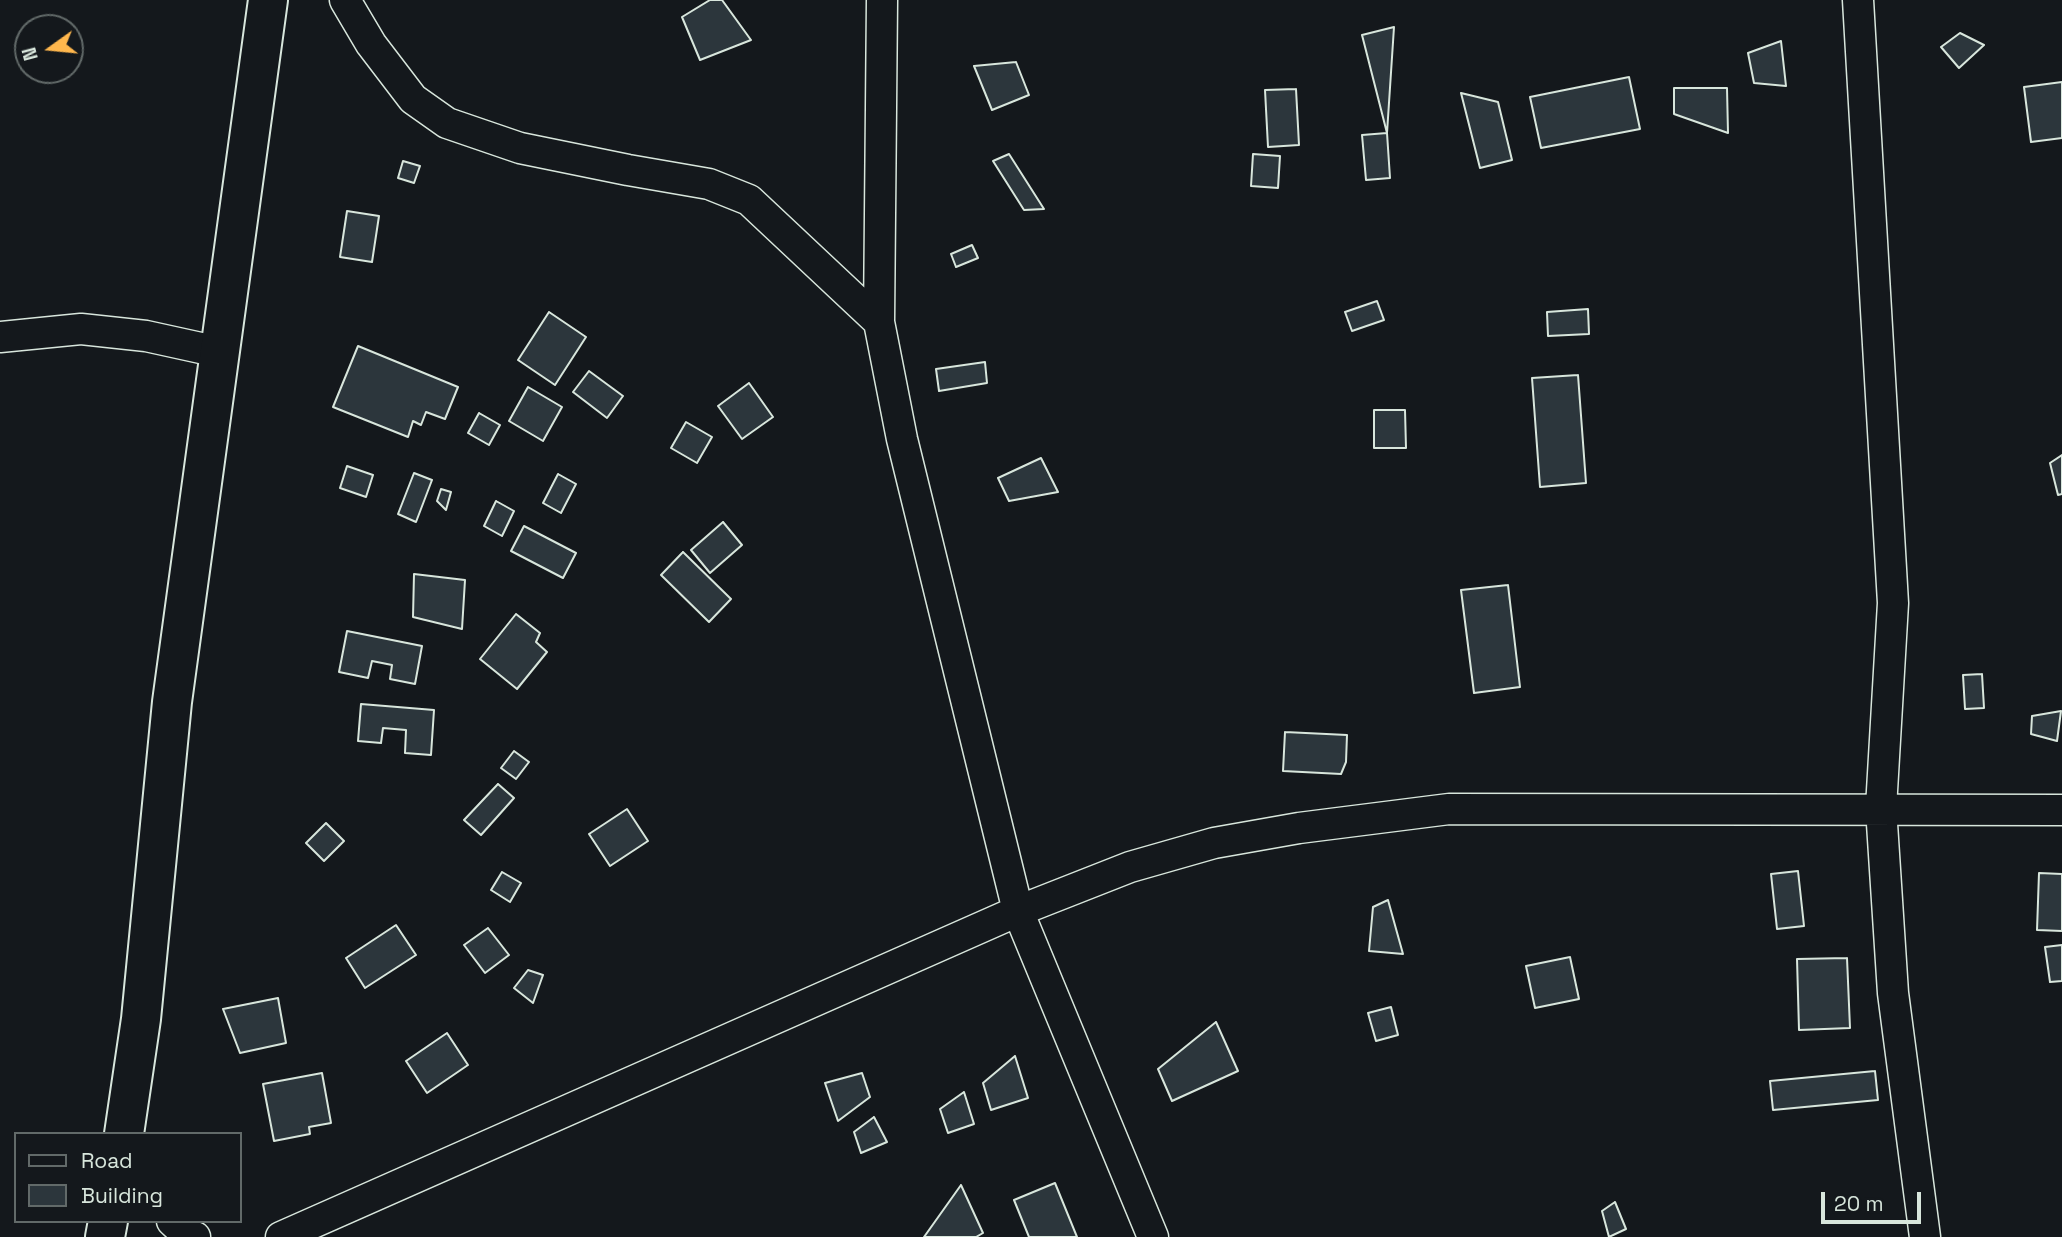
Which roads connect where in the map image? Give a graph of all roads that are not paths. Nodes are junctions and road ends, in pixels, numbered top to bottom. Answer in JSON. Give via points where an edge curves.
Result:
{"nodes":[{"id":1,"x":268,"y":0,"type":"edge"},
{"id":2,"x":345,"y":0,"type":"edge"},
{"id":3,"x":882,"y":0,"type":"edge"},
{"id":4,"x":1858,"y":0,"type":"edge"},
{"id":5,"x":879,"y":322,"type":"junction"},
{"id":6,"x":0,"y":337,"type":"edge"},
{"id":7,"x":219,"y":352,"type":"junction"},
{"id":8,"x":1881,"y":808,"type":"junction"},
{"id":9,"x":2062,"y":810,"type":"edge"},
{"id":10,"x":1018,"y":911,"type":"junction"},
{"id":11,"x":124,"y":1132,"type":"edge"},
{"id":12,"x":174,"y":1223,"type":"edge"},
{"id":13,"x":195,"y":1237,"type":"edge"},
{"id":14,"x":281,"y":1237,"type":"edge"},
{"id":15,"x":1153,"y":1237,"type":"edge"},
{"id":16,"x":1924,"y":1237,"type":"edge"}],
"edges":[{"from":1,"to":7,"type":"street"},
{"from":2,"to":5,"type":"street","via":[[413,99],[447,124],[520,148],[709,184],[749,200]]},
{"from":3,"to":5,"type":"street"},
{"from":4,"to":8,"type":"street","via":[[1893,603]]},
{"from":5,"to":10,"type":"street","via":[[902,439]]},
{"from":6,"to":7,"type":"street","via":[[81,329],[146,336]]},
{"from":7,"to":11,"type":"street","via":[[172,702],[141,1019]]},
{"from":8,"to":9,"type":"street"},
{"from":8,"to":10,"type":"street","via":[[1449,809],[1214,843],[1130,867]]},
{"from":8,"to":16,"type":"street","via":[[1893,993]]},
{"from":10,"to":14,"type":"street"},
{"from":10,"to":15,"type":"street"},
{"from":12,"to":13,"type":"street"}]}
